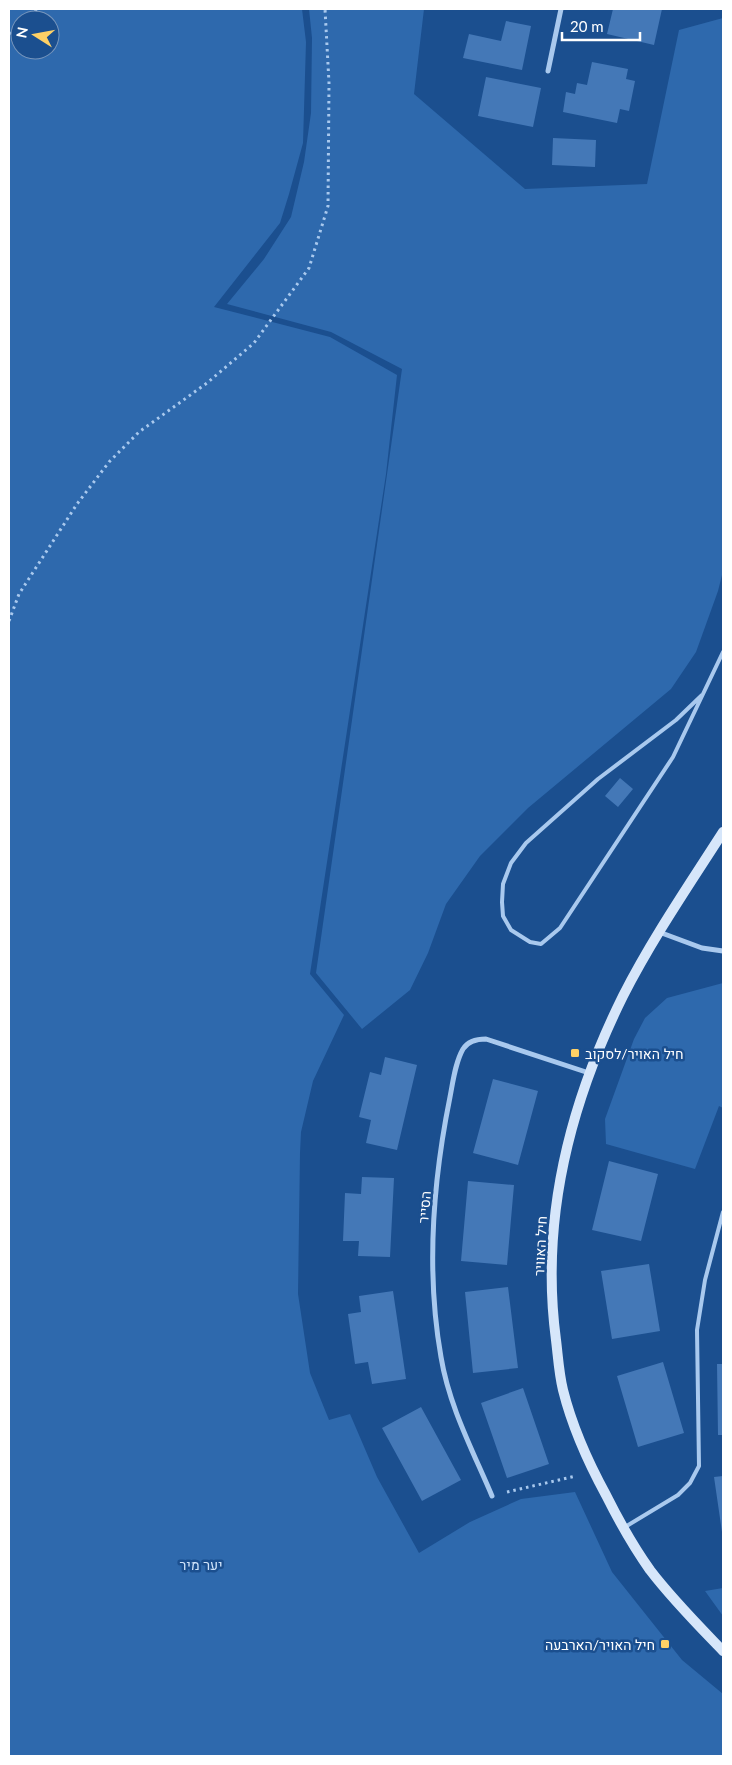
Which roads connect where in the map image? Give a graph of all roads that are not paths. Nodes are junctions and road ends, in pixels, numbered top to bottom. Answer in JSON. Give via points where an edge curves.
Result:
{"nodes":[{"id":1,"x":560,"y":9,"type":"edge"},
{"id":2,"x":548,"y":71,"type":"dead end"},
{"id":3,"x":723,"y":652,"type":"edge"},
{"id":4,"x":702,"y":695,"type":"junction"},
{"id":5,"x":723,"y":832,"type":"edge"},
{"id":6,"x":660,"y":932,"type":"junction"},
{"id":7,"x":723,"y":951,"type":"edge"},
{"id":8,"x":590,"y":1073,"type":"junction"},
{"id":9,"x":723,"y":1212,"type":"edge"},
{"id":10,"x":492,"y":1496,"type":"road end"},
{"id":11,"x":623,"y":1528,"type":"junction"},
{"id":12,"x":723,"y":1651,"type":"edge"}],
"edges":[{"from":1,"to":2,"type":"street"},
{"from":3,"to":4,"type":"lane"},
{"from":4,"to":4,"type":"lane","via":[[676,720],[598,779],[526,843],[510,862],[503,884],[502,902],[503,916],[511,930],[530,942],[541,944],[560,928],[673,757]]},
{"from":5,"to":6,"type":"street","name":"חיל האוויר"},
{"from":6,"to":7,"type":"street","via":[[702,948]]},
{"from":6,"to":8,"type":"street","name":"חיל האוויר","via":[[624,995]]},
{"from":8,"to":10,"type":"street","name":"הסייר","via":[[486,1038],[474,1039],[463,1048],[458,1062],[446,1117],[434,1225],[435,1317],[452,1403]]},
{"from":8,"to":11,"type":"street","name":"חיל האוויר","via":[[565,1152],[557,1199],[552,1245],[552,1316],[563,1389],[582,1446]]},
{"from":9,"to":11,"type":"lane","via":[[705,1280],[697,1330],[699,1466],[678,1495]]},
{"from":11,"to":12,"type":"street","name":"חיל האוויר","via":[[650,1570]]}]}
